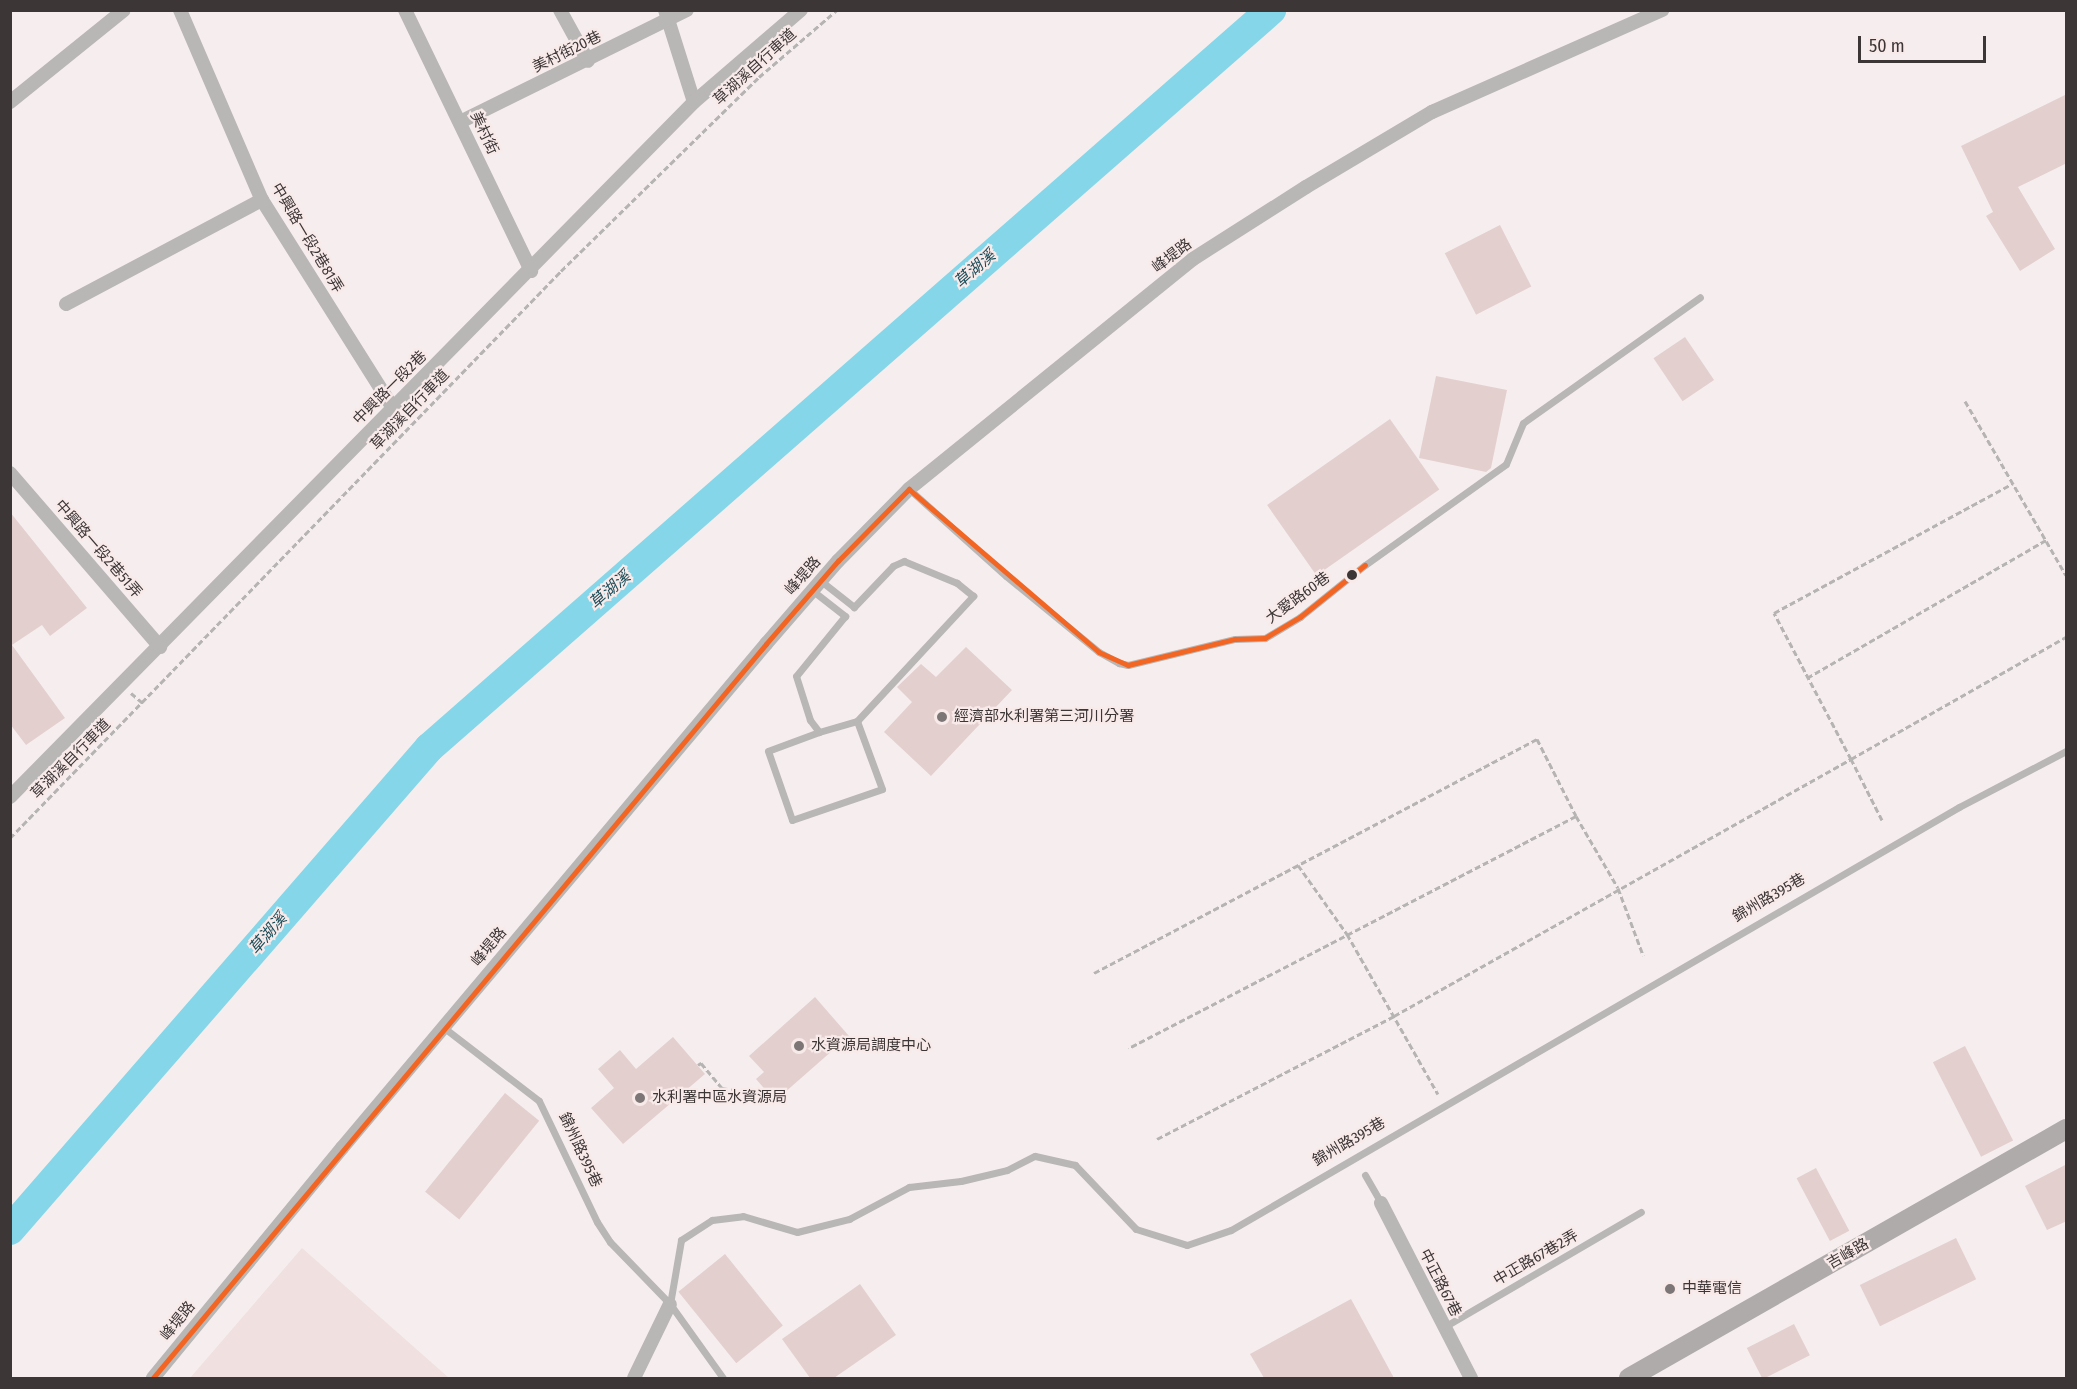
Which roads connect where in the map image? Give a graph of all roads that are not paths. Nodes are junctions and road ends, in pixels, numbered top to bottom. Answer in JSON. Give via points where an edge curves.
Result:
{"nodes":[{"id":1,"x":124,"y":10,"type":"edge"},
{"id":2,"x":180,"y":10,"type":"edge"},
{"id":3,"x":405,"y":10,"type":"edge"},
{"id":4,"x":560,"y":10,"type":"edge"},
{"id":5,"x":687,"y":10,"type":"edge"},
{"id":6,"x":801,"y":10,"type":"edge"},
{"id":7,"x":1662,"y":10,"type":"edge"},
{"id":8,"x":667,"y":16,"type":"edge"},
{"id":9,"x":588,"y":61,"type":"junction"},
{"id":10,"x":10,"y":102,"type":"edge"},
{"id":11,"x":694,"y":102,"type":"junction"},
{"id":12,"x":460,"y":122,"type":"junction"},
{"id":13,"x":262,"y":200,"type":"junction"},
{"id":14,"x":531,"y":270,"type":"junction"},
{"id":15,"x":1700,"y":297,"type":"dead end"},
{"id":16,"x":66,"y":304,"type":"dead end"},
{"id":17,"x":393,"y":408,"type":"junction"},
{"id":18,"x":10,"y":473,"type":"edge"},
{"id":19,"x":909,"y":489,"type":"junction"},
{"id":20,"x":817,"y":586,"type":"junction"},
{"id":21,"x":160,"y":647,"type":"junction"},
{"id":22,"x":857,"y":721,"type":"junction"},
{"id":23,"x":819,"y":732,"type":"junction"},
{"id":24,"x":2067,"y":751,"type":"edge"},
{"id":25,"x":10,"y":797,"type":"edge"},
{"id":26,"x":443,"y":1027,"type":"junction"},
{"id":27,"x":2067,"y":1129,"type":"edge"},
{"id":28,"x":1365,"y":1175,"type":"dead end"},
{"id":29,"x":1381,"y":1203,"type":"joint"},
{"id":30,"x":1641,"y":1212,"type":"dead end"},
{"id":31,"x":670,"y":1304,"type":"junction"},
{"id":32,"x":1444,"y":1327,"type":"junction"},
{"id":33,"x":153,"y":1378,"type":"edge"},
{"id":34,"x":634,"y":1378,"type":"edge"},
{"id":35,"x":723,"y":1378,"type":"edge"},
{"id":36,"x":1471,"y":1378,"type":"edge"},
{"id":37,"x":1629,"y":1378,"type":"edge"}],
"edges":[{"from":1,"to":10,"type":"street"},
{"from":2,"to":13,"type":"street","name":"中興路一段2巷81弄"},
{"from":3,"to":12,"type":"street","name":"美村街"},
{"from":4,"to":9,"type":"street"},
{"from":5,"to":8,"type":"street","name":"美村街20巷"},
{"from":6,"to":11,"type":"street","name":"中興路一段2巷"},
{"from":7,"to":19,"type":"street","name":"峰堤路","via":[[1432,112],[1287,199],[1193,259]]},
{"from":8,"to":9,"type":"street","name":"美村街20巷"},
{"from":8,"to":11,"type":"street"},
{"from":9,"to":12,"type":"street","name":"美村街20巷"},
{"from":11,"to":14,"type":"street","name":"中興路一段2巷"},
{"from":12,"to":14,"type":"street","name":"美村街"},
{"from":13,"to":16,"type":"street"},
{"from":13,"to":17,"type":"street","name":"中興路一段2巷81弄"},
{"from":14,"to":17,"type":"street","name":"中興路一段2巷"},
{"from":15,"to":19,"type":"lane","name":"大愛路60巷","via":[[1523,423],[1506,464],[1300,617],[1264,638],[1235,639],[1128,665],[1119,663],[1099,652],[1006,576]]},
{"from":17,"to":21,"type":"street","name":"中興路一段2巷"},
{"from":18,"to":21,"type":"street","name":"中興路一段2巷51弄"},
{"from":19,"to":20,"type":"street","name":"峰堤路"},
{"from":20,"to":22,"type":"lane","via":[[854,607],[893,566],[904,561],[957,583],[973,596]]},
{"from":20,"to":23,"type":"lane","via":[[845,616],[796,676],[810,720]]},
{"from":20,"to":26,"type":"street","name":"峰堤路"},
{"from":21,"to":25,"type":"street","name":"中興路一段2巷"},
{"from":22,"to":23,"type":"lane"},
{"from":22,"to":23,"type":"lane","via":[[882,789],[792,820],[768,751]]},
{"from":24,"to":31,"type":"lane","name":"錦州路395巷","via":[[1959,807],[1231,1230],[1187,1245],[1136,1229],[1075,1165],[1035,1156],[984,1175],[909,1187],[849,1219],[797,1232],[743,1216],[712,1220],[681,1240]]},
{"from":26,"to":31,"type":"lane","name":"錦州路395巷","via":[[539,1101],[597,1222],[610,1242]]},
{"from":26,"to":33,"type":"street","name":"峰堤路"},
{"from":27,"to":37,"type":"street","name":"吉峰路"},
{"from":28,"to":29,"type":"lane"},
{"from":29,"to":32,"type":"street","name":"中正路67巷"},
{"from":30,"to":32,"type":"lane","name":"中正路67巷2弄"},
{"from":31,"to":34,"type":"street","name":"錦州路395巷"},
{"from":31,"to":35,"type":"lane","name":"錦州路395巷"},
{"from":32,"to":36,"type":"street","name":"中正路67巷"}]}
